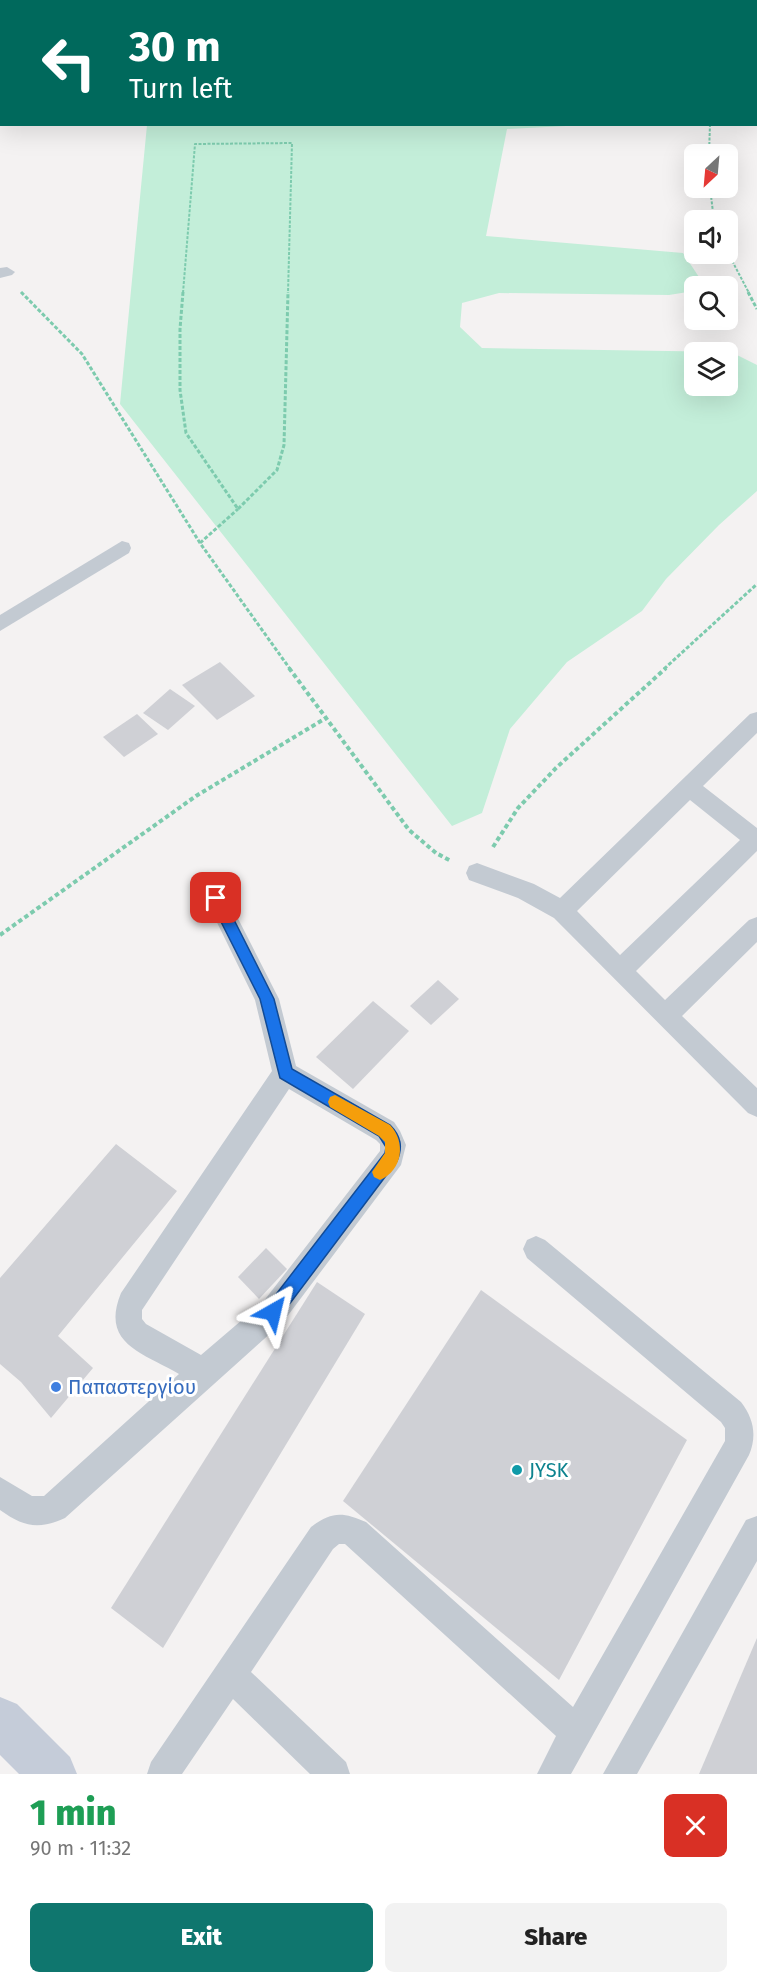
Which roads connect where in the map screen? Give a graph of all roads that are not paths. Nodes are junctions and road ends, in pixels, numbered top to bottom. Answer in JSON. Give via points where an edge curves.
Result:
{"nodes":[{"id":1,"x":122,"y":548,"type":"dead end"},
{"id":2,"x":0,"y":624,"type":"edge"},
{"id":3,"x":757,"y":720,"type":"edge"},
{"id":4,"x":689,"y":787,"type":"junction"},
{"id":5,"x":756,"y":838,"type":"edge"},
{"id":6,"x":477,"y":873,"type":"road end"},
{"id":7,"x":216,"y":898,"type":"dead end"},
{"id":8,"x":562,"y":911,"type":"junction"},
{"id":9,"x":757,"y":927,"type":"edge"},
{"id":10,"x":621,"y":970,"type":"junction"},
{"id":11,"x":665,"y":1016,"type":"junction"},
{"id":12,"x":285,"y":1073,"type":"junction"},
{"id":13,"x":757,"y":1105,"type":"edge"},
{"id":14,"x":536,"y":1249,"type":"dead end"},
{"id":15,"x":203,"y":1372,"type":"junction"},
{"id":16,"x":0,"y":1492,"type":"edge"},
{"id":17,"x":757,"y":1531,"type":"edge"},
{"id":18,"x":230,"y":1674,"type":"junction"},
{"id":19,"x":0,"y":1721,"type":"edge"},
{"id":20,"x":576,"y":1732,"type":"junction"},
{"id":21,"x":53,"y":1774,"type":"edge"},
{"id":22,"x":163,"y":1774,"type":"edge"},
{"id":23,"x":334,"y":1774,"type":"edge"},
{"id":24,"x":553,"y":1774,"type":"edge"},
{"id":25,"x":619,"y":1774,"type":"edge"}],
"edges":[{"from":1,"to":2,"type":"lane"},
{"from":3,"to":4,"type":"lane"},
{"from":4,"to":5,"type":"lane"},
{"from":4,"to":8,"type":"lane"},
{"from":5,"to":10,"type":"lane"},
{"from":6,"to":8,"type":"lane","via":[[526,891]]},
{"from":7,"to":12,"type":"lane","via":[[267,999]]},
{"from":8,"to":10,"type":"lane"},
{"from":9,"to":11,"type":"lane"},
{"from":10,"to":11,"type":"lane"},
{"from":11,"to":13,"type":"lane"},
{"from":12,"to":15,"type":"lane","via":[[127,1314],[129,1326],[136,1334]]},
{"from":12,"to":15,"type":"lane","via":[[385,1131],[392,1138],[392,1156],[273,1312]]},
{"from":14,"to":20,"type":"lane","via":[[731,1412],[742,1434],[739,1446]]},
{"from":15,"to":16,"type":"lane","via":[[54,1507],[45,1512],[27,1510]]},
{"from":17,"to":25,"type":"lane"},
{"from":18,"to":20,"type":"lane","via":[[322,1538],[344,1527]]},
{"from":18,"to":22,"type":"lane"},
{"from":18,"to":23,"type":"lane"},
{"from":19,"to":21,"type":"main road"},
{"from":20,"to":24,"type":"lane"}]}
